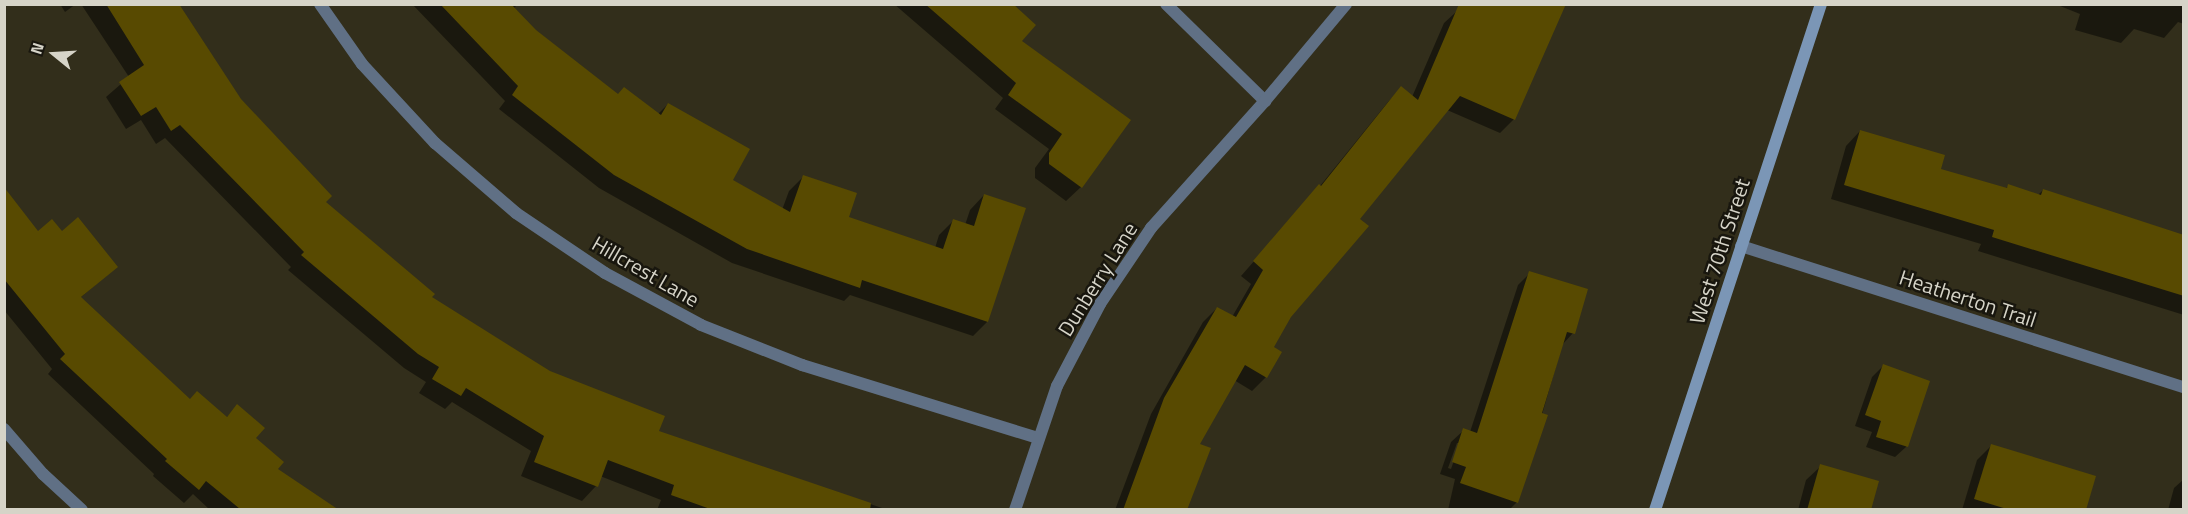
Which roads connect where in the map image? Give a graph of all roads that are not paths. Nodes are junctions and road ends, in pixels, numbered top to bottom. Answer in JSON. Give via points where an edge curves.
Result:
{"nodes":[{"id":1,"x":320,"y":4,"type":"edge"},
{"id":2,"x":1166,"y":4,"type":"edge"},
{"id":3,"x":1346,"y":4,"type":"edge"},
{"id":4,"x":1821,"y":4,"type":"edge"},
{"id":5,"x":1265,"y":101,"type":"junction"},
{"id":6,"x":1741,"y":246,"type":"junction"},
{"id":7,"x":2184,"y":387,"type":"edge"},
{"id":8,"x":4,"y":429,"type":"edge"},
{"id":9,"x":1038,"y":438,"type":"junction"},
{"id":10,"x":82,"y":510,"type":"edge"},
{"id":11,"x":1015,"y":510,"type":"edge"},
{"id":12,"x":1655,"y":510,"type":"edge"}],
"edges":[{"from":1,"to":9,"type":"street","name":"Hillcrest Lane","via":[[362,64],[435,143],[516,213],[605,273],[701,325],[802,364]]},
{"from":2,"to":5,"type":"street"},
{"from":3,"to":5,"type":"street","name":"Dunberry Lane"},
{"from":4,"to":6,"type":"street","name":"West 70th Street"},
{"from":5,"to":9,"type":"street","name":"Dunberry Lane","via":[[1151,228],[1100,304],[1057,386]]},
{"from":6,"to":7,"type":"street","name":"Heatherton Trail"},
{"from":6,"to":12,"type":"street","name":"West 70th Street"},
{"from":8,"to":10,"type":"street","via":[[43,474]]},
{"from":9,"to":11,"type":"street","name":"Dunberry Lane"}]}
